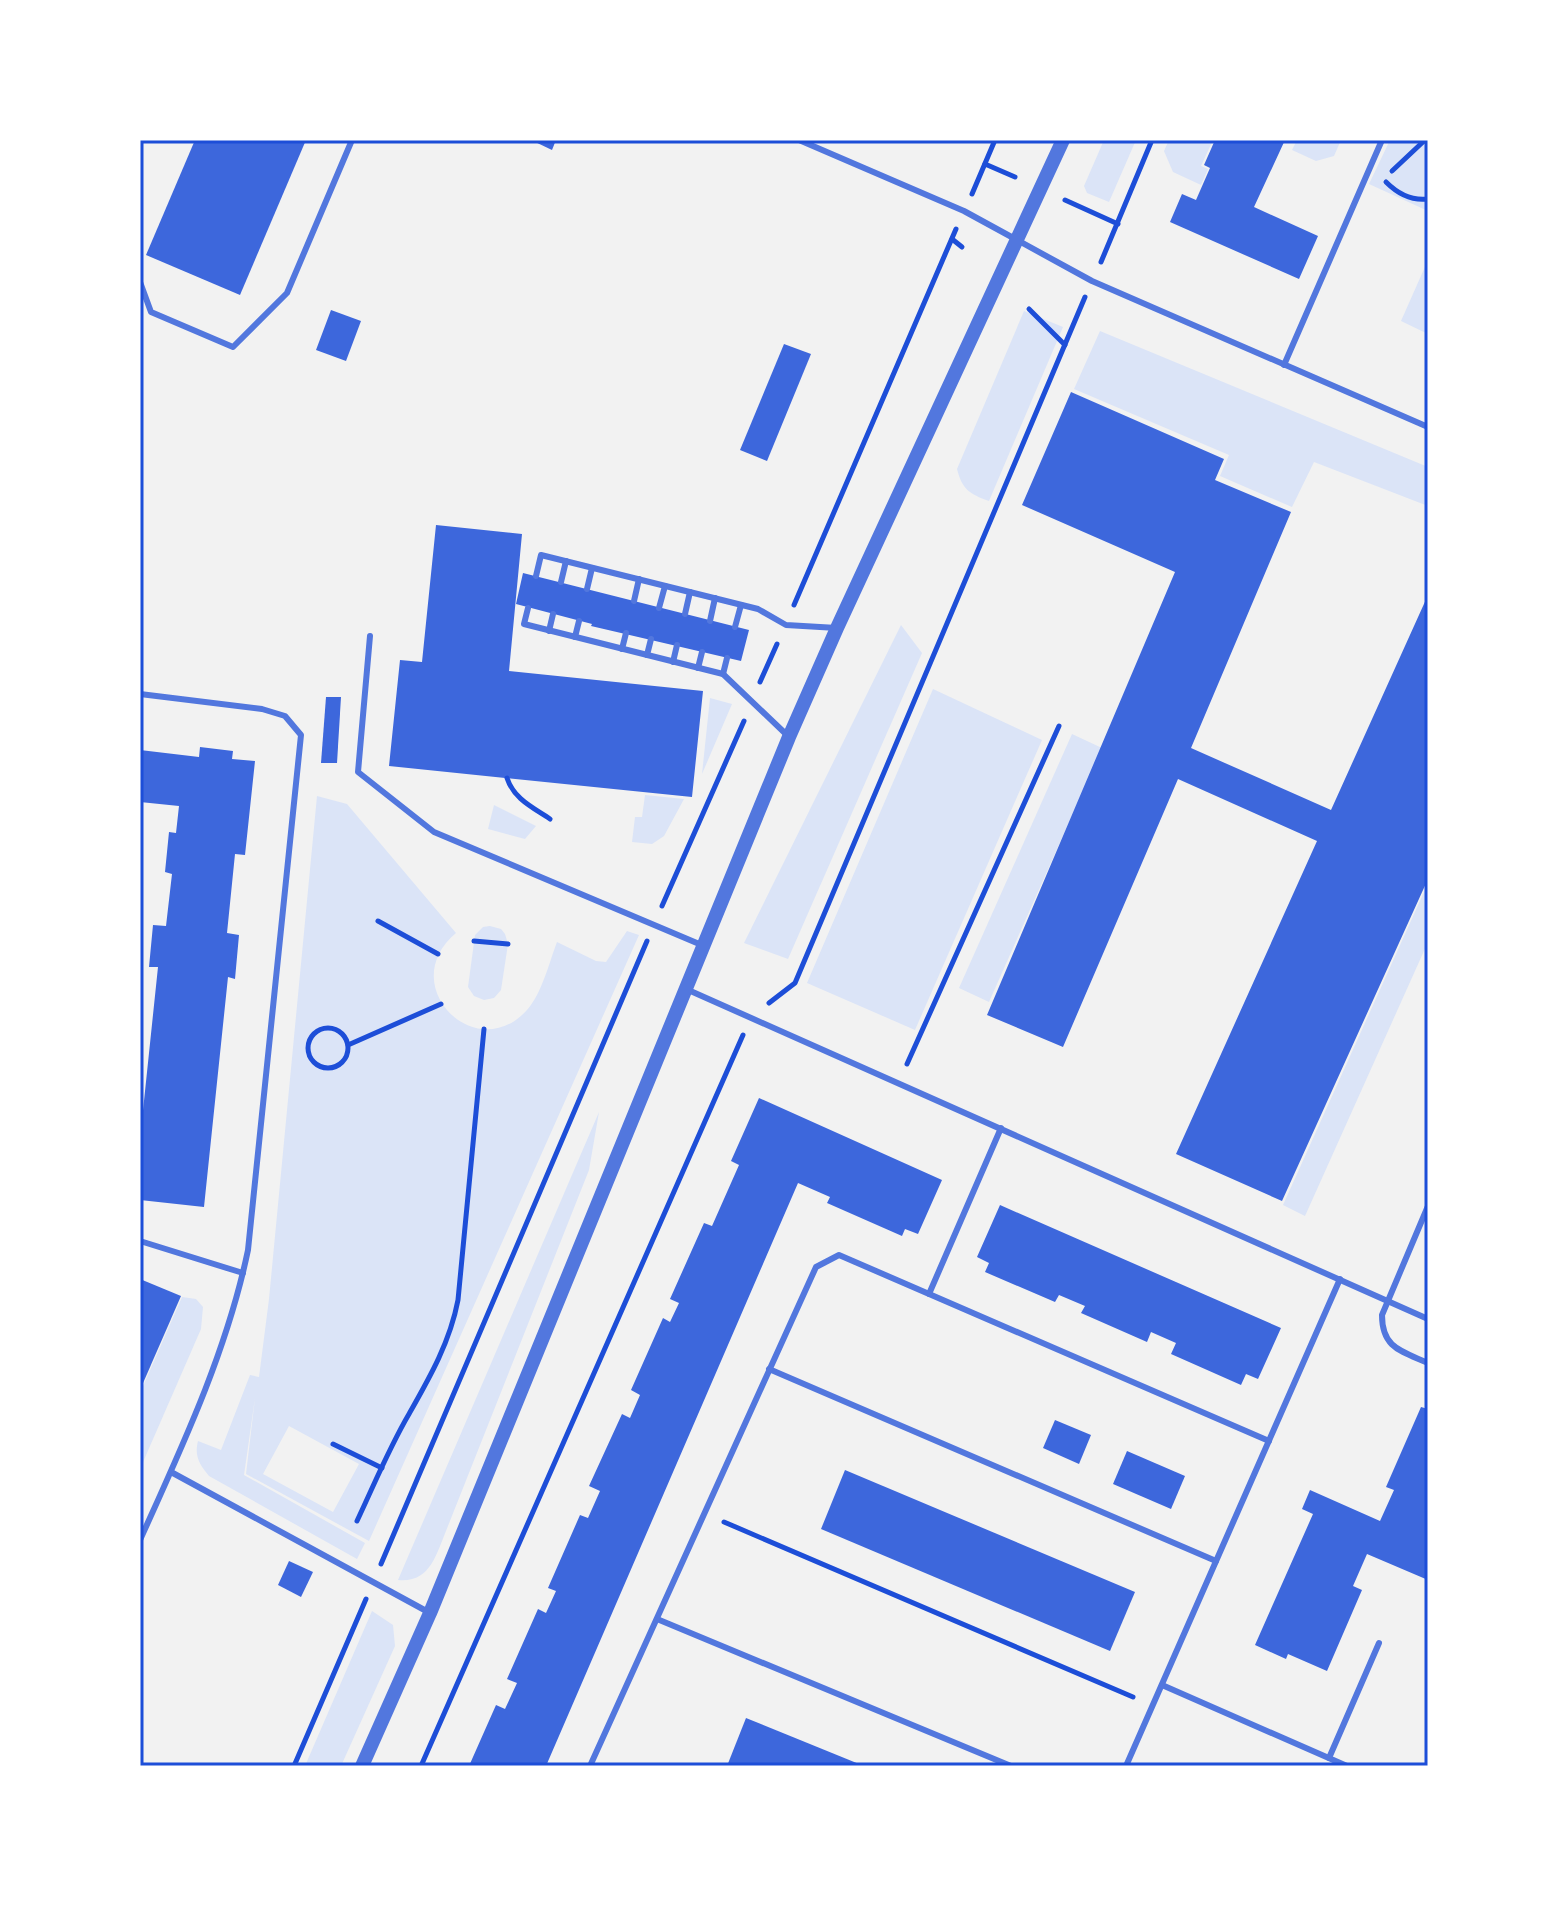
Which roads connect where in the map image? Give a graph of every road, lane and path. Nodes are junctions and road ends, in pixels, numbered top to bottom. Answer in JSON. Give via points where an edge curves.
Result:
{"nodes":[{"id":1,"x":352,"y":140,"type":"edge"},
{"id":2,"x":799,"y":140,"type":"edge"},
{"id":3,"x":995,"y":140,"type":"edge"},
{"id":4,"x":1063,"y":140,"type":"edge"},
{"id":5,"x":1152,"y":140,"type":"edge"},
{"id":6,"x":1382,"y":140,"type":"edge"},
{"id":7,"x":985,"y":164,"type":"junction"},
{"id":8,"x":1384,"y":171,"type":"dead end"},
{"id":9,"x":1015,"y":177,"type":"dead end"},
{"id":10,"x":1428,"y":199,"type":"edge"},
{"id":11,"x":1065,"y":200,"type":"dead end"},
{"id":12,"x":964,"y":211,"type":"junction"},
{"id":13,"x":1118,"y":224,"type":"junction"},
{"id":14,"x":952,"y":239,"type":"junction"},
{"id":15,"x":1015,"y":239,"type":"junction"},
{"id":16,"x":962,"y":247,"type":"dead end"},
{"id":17,"x":1092,"y":281,"type":"junction"},
{"id":18,"x":140,"y":282,"type":"edge"},
{"id":19,"x":1029,"y":309,"type":"dead end"},
{"id":20,"x":1065,"y":345,"type":"junction"},
{"id":21,"x":1284,"y":365,"type":"junction"},
{"id":22,"x":1428,"y":427,"type":"edge"},
{"id":23,"x":566,"y":561,"type":"junction"},
{"id":24,"x":592,"y":568,"type":"junction"},
{"id":25,"x":536,"y":576,"type":"dead end"},
{"id":26,"x":639,"y":579,"type":"junction"},
{"id":27,"x":561,"y":582,"type":"dead end"},
{"id":28,"x":665,"y":586,"type":"junction"},
{"id":29,"x":587,"y":589,"type":"dead end"},
{"id":30,"x":690,"y":592,"type":"junction"},
{"id":31,"x":715,"y":598,"type":"junction"},
{"id":32,"x":634,"y":601,"type":"dead end"},
{"id":33,"x":741,"y":605,"type":"junction"},
{"id":34,"x":528,"y":608,"type":"dead end"},
{"id":35,"x":659,"y":608,"type":"dead end"},
{"id":36,"x":553,"y":614,"type":"dead end"},
{"id":37,"x":685,"y":614,"type":"dead end"},
{"id":38,"x":579,"y":621,"type":"dead end"},
{"id":39,"x":710,"y":621,"type":"dead end"},
{"id":40,"x":786,"y":625,"type":"junction"},
{"id":41,"x":735,"y":627,"type":"dead end"},
{"id":42,"x":837,"y":628,"type":"junction"},
{"id":43,"x":549,"y":631,"type":"junction"},
{"id":44,"x":626,"y":633,"type":"dead end"},
{"id":45,"x":370,"y":636,"type":"dead end"},
{"id":46,"x":575,"y":637,"type":"junction"},
{"id":47,"x":651,"y":639,"type":"dead end"},
{"id":48,"x":677,"y":645,"type":"dead end"},
{"id":49,"x":622,"y":649,"type":"junction"},
{"id":50,"x":702,"y":652,"type":"dead end"},
{"id":51,"x":647,"y":655,"type":"junction"},
{"id":52,"x":727,"y":658,"type":"dead end"},
{"id":53,"x":673,"y":662,"type":"junction"},
{"id":54,"x":698,"y":668,"type":"junction"},
{"id":55,"x":723,"y":674,"type":"junction"},
{"id":56,"x":140,"y":694,"type":"edge"},
{"id":57,"x":751,"y":703,"type":"junction"},
{"id":58,"x":1059,"y":726,"type":"dead end"},
{"id":59,"x":789,"y":737,"type":"junction"},
{"id":60,"x":507,"y":778,"type":"dead end"},
{"id":61,"x":550,"y":819,"type":"dead end"},
{"id":62,"x":378,"y":921,"type":"dead end"},
{"id":63,"x":654,"y":925,"type":"junction"},
{"id":64,"x":474,"y":941,"type":"dead end"},
{"id":65,"x":508,"y":944,"type":"dead end"},
{"id":66,"x":704,"y":946,"type":"junction"},
{"id":67,"x":438,"y":954,"type":"dead end"},
{"id":68,"x":795,"y":983,"type":"dead end"},
{"id":69,"x":686,"y":989,"type":"junction"},
{"id":70,"x":441,"y":1004,"type":"dead end"},
{"id":71,"x":484,"y":1029,"type":"dead end"},
{"id":72,"x":348,"y":1045,"type":"junction"},
{"id":73,"x":731,"y":1060,"type":"dead end"},
{"id":74,"x":899,"y":1083,"type":"junction"},
{"id":75,"x":1001,"y":1128,"type":"junction"},
{"id":76,"x":1428,"y":1206,"type":"edge"},
{"id":77,"x":140,"y":1241,"type":"edge"},
{"id":78,"x":243,"y":1273,"type":"junction"},
{"id":79,"x":1340,"y":1279,"type":"junction"},
{"id":80,"x":929,"y":1294,"type":"junction"},
{"id":81,"x":1388,"y":1301,"type":"junction"},
{"id":82,"x":1428,"y":1319,"type":"edge"},
{"id":83,"x":1428,"y":1363,"type":"edge"},
{"id":84,"x":769,"y":1369,"type":"junction"},
{"id":85,"x":1269,"y":1441,"type":"junction"},
{"id":86,"x":333,"y":1444,"type":"dead end"},
{"id":87,"x":382,"y":1468,"type":"junction"},
{"id":88,"x":171,"y":1472,"type":"junction"},
{"id":89,"x":704,"y":1513,"type":"junction"},
{"id":90,"x":357,"y":1521,"type":"dead end"},
{"id":91,"x":140,"y":1540,"type":"edge"},
{"id":92,"x":1216,"y":1561,"type":"junction"},
{"id":93,"x":373,"y":1582,"type":"junction"},
{"id":94,"x":430,"y":1613,"type":"junction"},
{"id":95,"x":657,"y":1619,"type":"junction"},
{"id":96,"x":1379,"y":1643,"type":"dead end"},
{"id":97,"x":1162,"y":1685,"type":"junction"},
{"id":98,"x":1152,"y":1705,"type":"junction"},
{"id":99,"x":1329,"y":1758,"type":"junction"},
{"id":100,"x":294,"y":1766,"type":"edge"},
{"id":101,"x":362,"y":1766,"type":"edge"},
{"id":102,"x":421,"y":1766,"type":"edge"},
{"id":103,"x":590,"y":1766,"type":"edge"},
{"id":104,"x":1011,"y":1766,"type":"edge"},
{"id":105,"x":1126,"y":1766,"type":"edge"},
{"id":106,"x":1347,"y":1766,"type":"edge"}],
"edges":[{"from":1,"to":18,"type":"lane","via":[[287,293],[233,347],[151,312]]},
{"from":2,"to":12,"type":"lane"},
{"from":3,"to":7,"type":"path"},
{"from":4,"to":15,"type":"street"},
{"from":5,"to":13,"type":"path"},
{"from":6,"to":21,"type":"lane"},
{"from":7,"to":9,"type":"path"},
{"from":7,"to":12,"type":"path"},
{"from":8,"to":10,"type":"path","via":[[1394,190]]},
{"from":11,"to":13,"type":"path"},
{"from":12,"to":14,"type":"path"},
{"from":12,"to":15,"type":"lane"},
{"from":13,"to":17,"type":"path"},
{"from":14,"to":16,"type":"path"},
{"from":14,"to":40,"type":"path"},
{"from":15,"to":17,"type":"lane"},
{"from":15,"to":42,"type":"street"},
{"from":17,"to":20,"type":"path"},
{"from":17,"to":21,"type":"lane"},
{"from":19,"to":20,"type":"path"},
{"from":20,"to":68,"type":"path"},
{"from":21,"to":22,"type":"lane"},
{"from":23,"to":24,"type":"lane"},
{"from":23,"to":25,"type":"lane","via":[[541,555]]},
{"from":23,"to":27,"type":"lane"},
{"from":24,"to":26,"type":"lane"},
{"from":24,"to":29,"type":"lane"},
{"from":26,"to":28,"type":"lane"},
{"from":26,"to":32,"type":"lane"},
{"from":28,"to":30,"type":"lane"},
{"from":28,"to":35,"type":"lane"},
{"from":30,"to":31,"type":"lane"},
{"from":30,"to":37,"type":"lane"},
{"from":31,"to":33,"type":"lane"},
{"from":31,"to":39,"type":"lane"},
{"from":33,"to":40,"type":"lane"},
{"from":33,"to":41,"type":"lane"},
{"from":34,"to":43,"type":"lane","via":[[524,624]]},
{"from":36,"to":43,"type":"lane"},
{"from":38,"to":46,"type":"lane"},
{"from":40,"to":42,"type":"lane"},
{"from":40,"to":57,"type":"path"},
{"from":42,"to":59,"type":"street"},
{"from":43,"to":46,"type":"lane"},
{"from":44,"to":49,"type":"lane"},
{"from":45,"to":63,"type":"lane","via":[[358,772],[434,832]]},
{"from":46,"to":49,"type":"lane"},
{"from":47,"to":51,"type":"lane"},
{"from":48,"to":53,"type":"lane"},
{"from":49,"to":51,"type":"lane"},
{"from":50,"to":54,"type":"lane"},
{"from":51,"to":53,"type":"lane"},
{"from":52,"to":55,"type":"lane"},
{"from":53,"to":54,"type":"lane"},
{"from":54,"to":55,"type":"lane"},
{"from":55,"to":57,"type":"lane"},
{"from":56,"to":78,"type":"lane","via":[[262,709],[285,716],[301,735]]},
{"from":57,"to":59,"type":"lane"},
{"from":57,"to":63,"type":"path"},
{"from":58,"to":74,"type":"path"},
{"from":59,"to":66,"type":"street"},
{"from":60,"to":61,"type":"path","via":[[520,800]]},
{"from":62,"to":67,"type":"path"},
{"from":63,"to":66,"type":"lane"},
{"from":63,"to":93,"type":"path"},
{"from":64,"to":65,"type":"path"},
{"from":66,"to":69,"type":"street"},
{"from":69,"to":74,"type":"lane"},
{"from":69,"to":94,"type":"street"},
{"from":70,"to":72,"type":"path"},
{"from":71,"to":87,"type":"path","via":[[452,1329]]},
{"from":72,"to":72,"type":"path","via":[[344,1061],[332,1068],[313,1063],[308,1051],[310,1037],[327,1027],[340,1031]]},
{"from":73,"to":102,"type":"path"},
{"from":74,"to":75,"type":"lane"},
{"from":75,"to":79,"type":"lane"},
{"from":75,"to":80,"type":"lane"},
{"from":76,"to":81,"type":"lane"},
{"from":77,"to":78,"type":"lane"},
{"from":78,"to":88,"type":"lane","via":[[235,1309]]},
{"from":79,"to":81,"type":"lane"},
{"from":79,"to":85,"type":"lane"},
{"from":80,"to":84,"type":"lane","via":[[839,1255],[816,1267]]},
{"from":80,"to":85,"type":"lane"},
{"from":81,"to":82,"type":"lane"},
{"from":81,"to":83,"type":"lane","via":[[1382,1315],[1386,1338],[1395,1349]]},
{"from":84,"to":89,"type":"lane"},
{"from":84,"to":92,"type":"lane"},
{"from":85,"to":92,"type":"lane"},
{"from":86,"to":87,"type":"path"},
{"from":87,"to":90,"type":"path"},
{"from":88,"to":91,"type":"lane"},
{"from":88,"to":93,"type":"lane"},
{"from":89,"to":95,"type":"lane"},
{"from":89,"to":98,"type":"path"},
{"from":92,"to":97,"type":"lane"},
{"from":93,"to":94,"type":"lane"},
{"from":93,"to":100,"type":"path"},
{"from":94,"to":101,"type":"street"},
{"from":95,"to":103,"type":"lane"},
{"from":95,"to":104,"type":"lane"},
{"from":96,"to":99,"type":"lane"},
{"from":97,"to":98,"type":"lane"},
{"from":97,"to":99,"type":"lane"},
{"from":98,"to":105,"type":"lane"},
{"from":99,"to":106,"type":"lane"}]}
